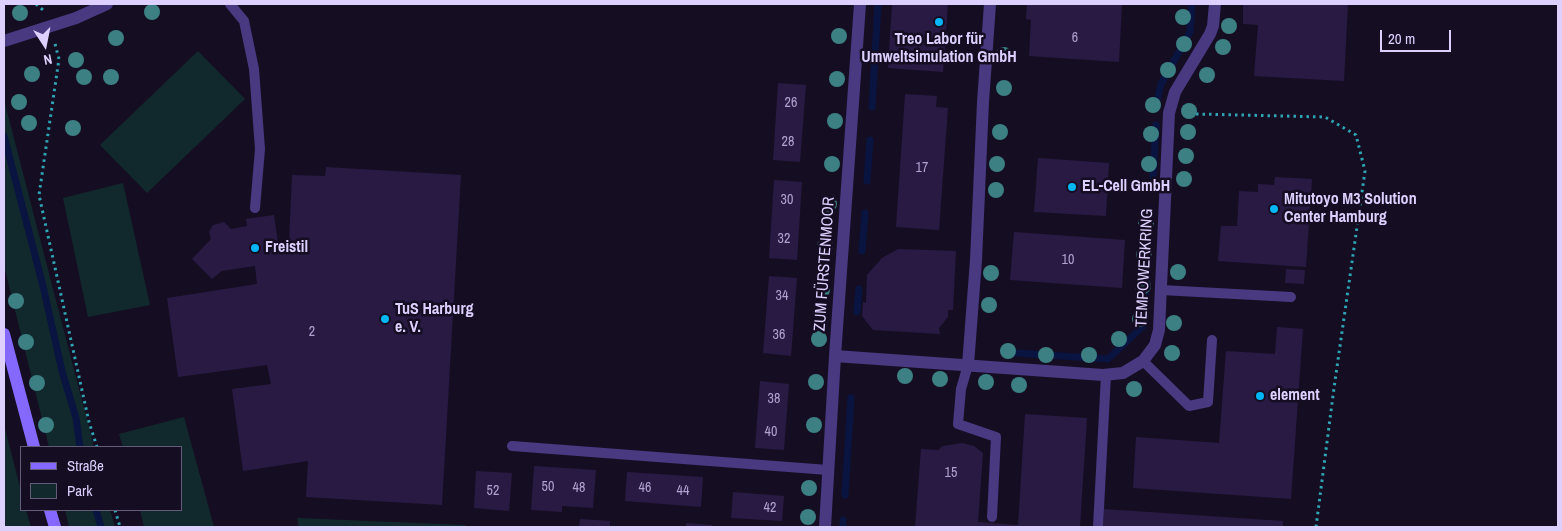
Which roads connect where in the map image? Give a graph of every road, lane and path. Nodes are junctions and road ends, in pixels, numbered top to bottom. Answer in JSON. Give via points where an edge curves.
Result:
{"nodes":[{"id":1,"x":107,"y":4,"type":"edge"},
{"id":2,"x":230,"y":4,"type":"edge"},
{"id":3,"x":860,"y":4,"type":"edge"},
{"id":4,"x":990,"y":4,"type":"edge"},
{"id":5,"x":1215,"y":4,"type":"edge"},
{"id":6,"x":52,"y":26,"type":"junction"},
{"id":7,"x":4,"y":41,"type":"edge"},
{"id":8,"x":1196,"y":114,"type":"dead end"},
{"id":9,"x":255,"y":208,"type":"dead end"},
{"id":10,"x":1161,"y":290,"type":"junction"},
{"id":11,"x":1290,"y":297,"type":"dead end"},
{"id":12,"x":4,"y":334,"type":"edge"},
{"id":13,"x":1212,"y":340,"type":"dead end"},
{"id":14,"x":835,"y":356,"type":"junction"},
{"id":15,"x":1143,"y":361,"type":"junction"},
{"id":16,"x":968,"y":365,"type":"junction"},
{"id":17,"x":1106,"y":375,"type":"junction"},
{"id":18,"x":34,"y":446,"type":"edge"},
{"id":19,"x":97,"y":446,"type":"edge"},
{"id":20,"x":512,"y":446,"type":"dead end"},
{"id":21,"x":828,"y":470,"type":"junction"},
{"id":22,"x":50,"y":511,"type":"edge"},
{"id":23,"x":114,"y":511,"type":"edge"},
{"id":24,"x":992,"y":517,"type":"dead end"},
{"id":25,"x":54,"y":527,"type":"edge"},
{"id":26,"x":120,"y":527,"type":"edge"},
{"id":27,"x":825,"y":527,"type":"edge"},
{"id":28,"x":1098,"y":527,"type":"edge"},
{"id":29,"x":1316,"y":527,"type":"edge"}],
"edges":[{"from":1,"to":6,"type":"street"},
{"from":2,"to":9,"type":"lane","via":[[244,21],[254,70],[260,149]]},
{"from":3,"to":14,"type":"street","name":"ZUM FÜRSTENMOOR"},
{"from":4,"to":16,"type":"street"},
{"from":5,"to":10,"type":"street","name":"TEMPOWERKRING","via":[[1210,34],[1175,92],[1169,113]]},
{"from":6,"to":7,"type":"street"},
{"from":6,"to":19,"type":"path","via":[[59,59],[39,195]]},
{"from":8,"to":29,"type":"path","via":[[1325,116],[1356,135],[1365,171]]},
{"from":10,"to":11,"type":"lane"},
{"from":10,"to":15,"type":"street","name":"TEMPOWERKRING","via":[[1157,339]]},
{"from":12,"to":18,"type":"main road"},
{"from":13,"to":15,"type":"lane","via":[[1208,402],[1189,406]]},
{"from":14,"to":16,"type":"street","name":"TEMPOWERKRING"},
{"from":14,"to":21,"type":"street","name":"ZUM FÜRSTENMOOR"},
{"from":15,"to":17,"type":"street","name":"TEMPOWERKRING","via":[[1123,373]]},
{"from":16,"to":17,"type":"street","name":"TEMPOWERKRING"},
{"from":16,"to":24,"type":"lane","via":[[961,388],[958,424],[996,437]]},
{"from":17,"to":28,"type":"lane"},
{"from":20,"to":21,"type":"lane"},
{"from":21,"to":27,"type":"street","name":"ZUM FÜRSTENMOOR"},
{"from":22,"to":25,"type":"main road"},
{"from":23,"to":26,"type":"path"}]}
